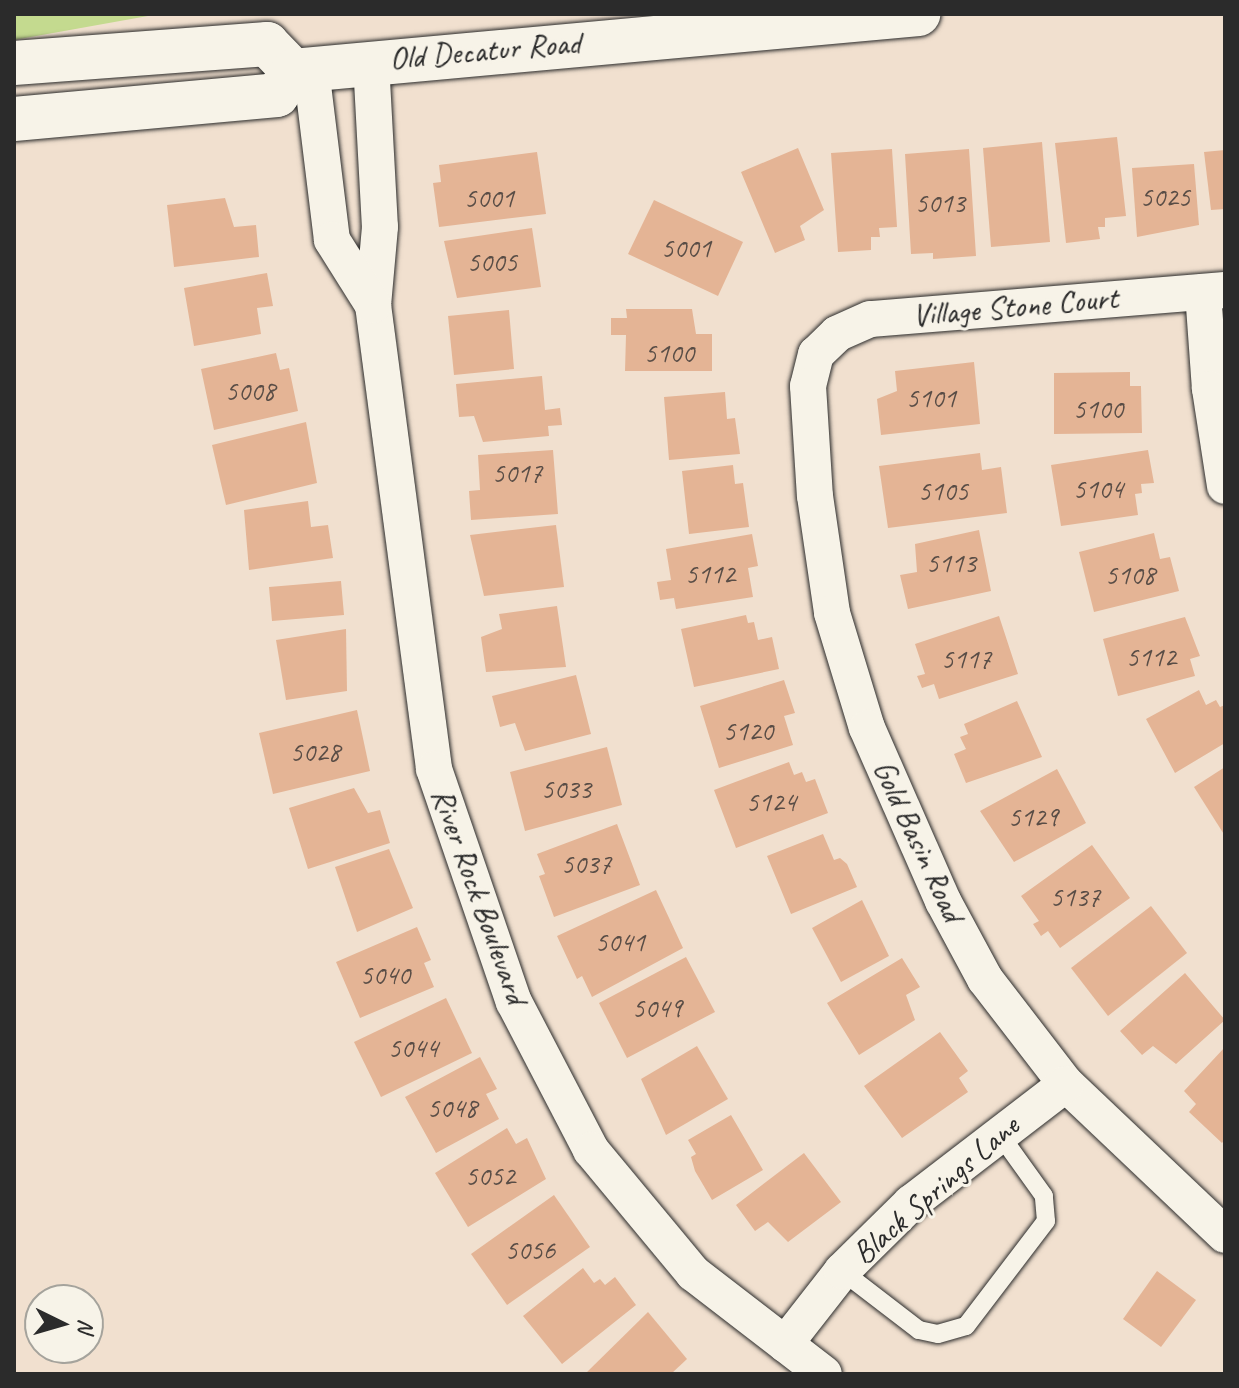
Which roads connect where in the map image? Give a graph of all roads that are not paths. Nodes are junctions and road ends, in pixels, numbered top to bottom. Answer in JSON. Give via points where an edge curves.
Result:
{"nodes":[{"id":1,"x":918,"y":14,"type":"edge"},
{"id":2,"x":371,"y":62,"type":"junction"},
{"id":3,"x":14,"y":63,"type":"edge"},
{"id":4,"x":302,"y":70,"type":"junction"},
{"id":5,"x":14,"y":119,"type":"edge"},
{"id":6,"x":1214,"y":291,"type":"edge"},
{"id":7,"x":373,"y":305,"type":"junction"},
{"id":8,"x":816,"y":354,"type":"joint"},
{"id":9,"x":1225,"y":486,"type":"edge"},
{"id":10,"x":1066,"y":1084,"type":"junction"},
{"id":11,"x":998,"y":1132,"type":"junction"},
{"id":12,"x":1225,"y":1235,"type":"edge"},
{"id":13,"x":842,"y":1271,"type":"junction"},
{"id":14,"x":785,"y":1344,"type":"junction"},
{"id":15,"x":824,"y":1374,"type":"edge"}],
"edges":[{"from":1,"to":2,"type":"street","name":"Old Decatur Road"},
{"from":2,"to":4,"type":"street","name":"Old Decatur Road"},
{"from":2,"to":7,"type":"street","name":"River Rock Boulevard","via":[[380,227]]},
{"from":3,"to":4,"type":"street","via":[[267,44]]},
{"from":4,"to":5,"type":"street","via":[[277,95]]},
{"from":4,"to":7,"type":"street","name":"River Rock Boulevard","via":[[332,240]]},
{"from":6,"to":8,"type":"street","name":"Village Stone Court","via":[[870,319],[837,334]]},
{"from":6,"to":9,"type":"street","via":[[1210,389]]},
{"from":7,"to":14,"type":"street","name":"River Rock Boulevard","via":[[434,769],[514,1002],[591,1150],[693,1273]]},
{"from":8,"to":10,"type":"street","name":"Gold Basin Road","via":[[808,386],[815,496],[832,613],[867,728],[899,810],[985,979]]},
{"from":10,"to":11,"type":"street","name":"Black Springs Lane"},
{"from":10,"to":12,"type":"street","name":"Gold Basin Road"},
{"from":11,"to":13,"type":"street","name":"Black Springs Lane","via":[[911,1203]]},
{"from":11,"to":13,"type":"lane","via":[[1044,1196],[1046,1221],[966,1326],[938,1334],[919,1330]]},
{"from":13,"to":14,"type":"street","name":"Black Springs Lane"},
{"from":14,"to":15,"type":"street","name":"River Rock Boulevard"}]}
